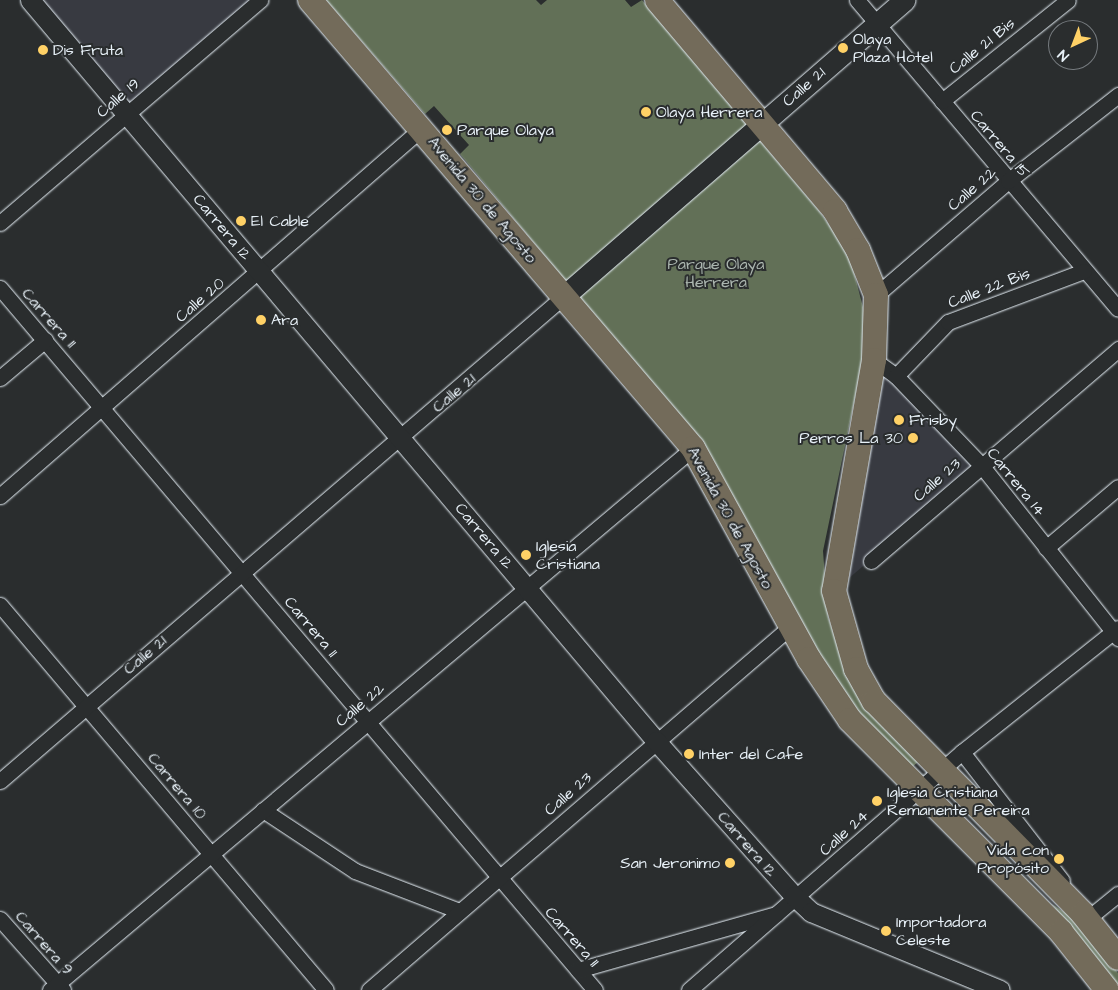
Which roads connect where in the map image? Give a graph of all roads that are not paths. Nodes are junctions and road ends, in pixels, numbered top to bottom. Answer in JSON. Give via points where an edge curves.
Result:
{"nodes":[{"id":1,"x":30,"y":0,"type":"edge"},
{"id":2,"x":260,"y":0,"type":"edge"},
{"id":3,"x":310,"y":0,"type":"edge"},
{"id":4,"x":657,"y":0,"type":"edge"},
{"id":5,"x":857,"y":0,"type":"edge"},
{"id":6,"x":904,"y":0,"type":"edge"},
{"id":7,"x":1068,"y":0,"type":"edge"},
{"id":8,"x":876,"y":24,"type":"junction"},
{"id":9,"x":1118,"y":95,"type":"edge"},
{"id":10,"x":942,"y":101,"type":"junction"},
{"id":11,"x":126,"y":114,"type":"junction"},
{"id":12,"x":763,"y":124,"type":"junction"},
{"id":13,"x":422,"y":128,"type":"junction"},
{"id":14,"x":1008,"y":181,"type":"junction"},
{"id":15,"x":0,"y":223,"type":"edge"},
{"id":16,"x":260,"y":271,"type":"junction"},
{"id":17,"x":1084,"y":271,"type":"junction"},
{"id":18,"x":0,"y":288,"type":"edge"},
{"id":19,"x":876,"y":295,"type":"junction"},
{"id":20,"x":564,"y":296,"type":"junction"},
{"id":21,"x":1118,"y":310,"type":"edge"},
{"id":22,"x":45,"y":340,"type":"junction"},
{"id":23,"x":1118,"y":349,"type":"edge"},
{"id":24,"x":874,"y":360,"type":"junction"},
{"id":25,"x":896,"y":376,"type":"junction"},
{"id":26,"x":0,"y":378,"type":"edge"},
{"id":27,"x":103,"y":408,"type":"junction"},
{"id":28,"x":401,"y":437,"type":"junction"},
{"id":29,"x":693,"y":448,"type":"junction"},
{"id":30,"x":982,"y":465,"type":"junction"},
{"id":31,"x":1118,"y":487,"type":"edge"},
{"id":32,"x":0,"y":496,"type":"edge"},
{"id":33,"x":1046,"y":548,"type":"junction"},
{"id":34,"x":871,"y":561,"type":"dead end"},
{"id":35,"x":242,"y":573,"type":"junction"},
{"id":36,"x":527,"y":587,"type":"junction"},
{"id":37,"x":0,"y":606,"type":"edge"},
{"id":38,"x":791,"y":626,"type":"junction"},
{"id":39,"x":1116,"y":633,"type":"edge"},
{"id":40,"x":86,"y":705,"type":"junction"},
{"id":41,"x":368,"y":721,"type":"junction"},
{"id":42,"x":656,"y":741,"type":"junction"},
{"id":43,"x":962,"y":752,"type":"junction"},
{"id":44,"x":940,"y":772,"type":"junction"},
{"id":45,"x":0,"y":781,"type":"edge"},
{"id":46,"x":919,"y":789,"type":"junction"},
{"id":47,"x":262,"y":810,"type":"junction"},
{"id":48,"x":211,"y":853,"type":"junction"},
{"id":49,"x":499,"y":878,"type":"junction"},
{"id":50,"x":1118,"y":894,"type":"edge"},
{"id":51,"x":797,"y":899,"type":"junction"},
{"id":52,"x":458,"y":911,"type":"junction"},
{"id":53,"x":783,"y":912,"type":"junction"},
{"id":54,"x":1085,"y":916,"type":"junction"},
{"id":55,"x":0,"y":919,"type":"edge"},
{"id":56,"x":1118,"y":958,"type":"edge"},
{"id":57,"x":578,"y":970,"type":"junction"},
{"id":58,"x":1104,"y":987,"type":"edge"},
{"id":59,"x":57,"y":988,"type":"edge"},
{"id":60,"x":326,"y":990,"type":"edge"},
{"id":61,"x":369,"y":990,"type":"edge"},
{"id":62,"x":595,"y":990,"type":"edge"},
{"id":63,"x":689,"y":990,"type":"edge"},
{"id":64,"x":1000,"y":990,"type":"edge"}],
"edges":[{"from":1,"to":11,"type":"street","name":"Carrera 12"},
{"from":2,"to":11,"type":"street","name":"Calle 19"},
{"from":3,"to":13,"type":"main road","name":"Avenida 30 de Agosto"},
{"from":4,"to":12,"type":"main road"},
{"from":5,"to":8,"type":"street","name":"Carrera 15"},
{"from":6,"to":8,"type":"main road","name":"Calle 21"},
{"from":7,"to":10,"type":"street","name":"Calle 21 Bis"},
{"from":8,"to":10,"type":"street","name":"Carrera 15"},
{"from":8,"to":12,"type":"main road","name":"Calle 21"},
{"from":9,"to":14,"type":"street","name":"Calle 22"},
{"from":10,"to":14,"type":"street","name":"Carrera 15"},
{"from":11,"to":15,"type":"street","name":"Calle 19"},
{"from":11,"to":16,"type":"street","name":"Carrera 12"},
{"from":12,"to":19,"type":"main road","via":[[835,211],[858,250]]},
{"from":12,"to":20,"type":"main road","name":"Calle 21"},
{"from":13,"to":16,"type":"street","name":"Calle 20"},
{"from":13,"to":20,"type":"main road","name":"Avenida 30 de Agosto"},
{"from":14,"to":17,"type":"street","name":"Carrera 15"},
{"from":14,"to":19,"type":"street","name":"Calle 22"},
{"from":16,"to":27,"type":"street","name":"Calle 20"},
{"from":16,"to":28,"type":"street","name":"Carrera 12"},
{"from":17,"to":21,"type":"street","name":"Carrera 15"},
{"from":17,"to":25,"type":"street","name":"Calle 22 Bis","via":[[948,322]]},
{"from":18,"to":22,"type":"street","name":"Carrera 11"},
{"from":19,"to":24,"type":"main road"},
{"from":20,"to":28,"type":"street","name":"Calle 21"},
{"from":20,"to":29,"type":"main road","name":"Avenida 30 de Agosto"},
{"from":22,"to":26,"type":"street"},
{"from":22,"to":27,"type":"street","name":"Carrera 11"},
{"from":23,"to":30,"type":"street","name":"Calle 23"},
{"from":24,"to":25,"type":"street","name":"Carrera 14"},
{"from":24,"to":44,"type":"main road","via":[[836,560],[838,618],[856,669],[874,701]]},
{"from":25,"to":30,"type":"street","name":"Carrera 14"},
{"from":27,"to":32,"type":"street","name":"Calle 20"},
{"from":27,"to":35,"type":"street","name":"Carrera 11"},
{"from":28,"to":35,"type":"street","name":"Calle 21"},
{"from":28,"to":36,"type":"street","name":"Carrera 12"},
{"from":29,"to":36,"type":"street","name":"Calle 22"},
{"from":29,"to":38,"type":"main road","name":"Avenida 30 de Agosto"},
{"from":30,"to":33,"type":"street","name":"Carrera 14"},
{"from":30,"to":34,"type":"street","name":"Calle 23"},
{"from":31,"to":33,"type":"street"},
{"from":33,"to":39,"type":"street","name":"Carrera 14"},
{"from":35,"to":40,"type":"street","name":"Calle 21"},
{"from":35,"to":41,"type":"street","name":"Carrera 11"},
{"from":36,"to":41,"type":"street","name":"Calle 22"},
{"from":36,"to":42,"type":"street","name":"Carrera 12"},
{"from":37,"to":40,"type":"street","name":"Carrera 10"},
{"from":38,"to":42,"type":"street","name":"Calle 23"},
{"from":38,"to":46,"type":"main road","name":"Avenida 30 de Agosto","via":[[850,720]]},
{"from":39,"to":43,"type":"street","name":"Calle 24"},
{"from":40,"to":45,"type":"street","name":"Calle 21"},
{"from":40,"to":48,"type":"street","name":"Carrera 10"},
{"from":41,"to":47,"type":"street","name":"Calle 22"},
{"from":41,"to":49,"type":"street","name":"Carrera 11"},
{"from":42,"to":49,"type":"street","name":"Calle 23"},
{"from":42,"to":51,"type":"street","name":"Carrera 12"},
{"from":43,"to":44,"type":"street","name":"Calle 24"},
{"from":43,"to":54,"type":"street","via":[[1045,855]]},
{"from":44,"to":46,"type":"street","name":"Calle 24"},
{"from":44,"to":54,"type":"main road"},
{"from":46,"to":51,"type":"street","name":"Calle 24"},
{"from":46,"to":58,"type":"main road","name":"Avenida 30 de Agosto","via":[[1061,932]]},
{"from":47,"to":48,"type":"street","name":"Calle 22"},
{"from":47,"to":52,"type":"street","via":[[355,872]]},
{"from":48,"to":59,"type":"street","name":"Calle 22"},
{"from":48,"to":60,"type":"street","name":"Carrera 10"},
{"from":49,"to":52,"type":"street","name":"Calle 23"},
{"from":49,"to":57,"type":"street","name":"Carrera 11"},
{"from":50,"to":54,"type":"street"},
{"from":51,"to":53,"type":"street","name":"Calle 24"},
{"from":51,"to":64,"type":"street","name":"Carrera 12","via":[[811,912]]},
{"from":52,"to":61,"type":"street","name":"Calle 23"},
{"from":53,"to":57,"type":"street"},
{"from":53,"to":63,"type":"street","name":"Calle 24"},
{"from":54,"to":56,"type":"main road"},
{"from":55,"to":59,"type":"street","name":"Carrera 9"},
{"from":57,"to":62,"type":"street","name":"Carrera 11"}]}
